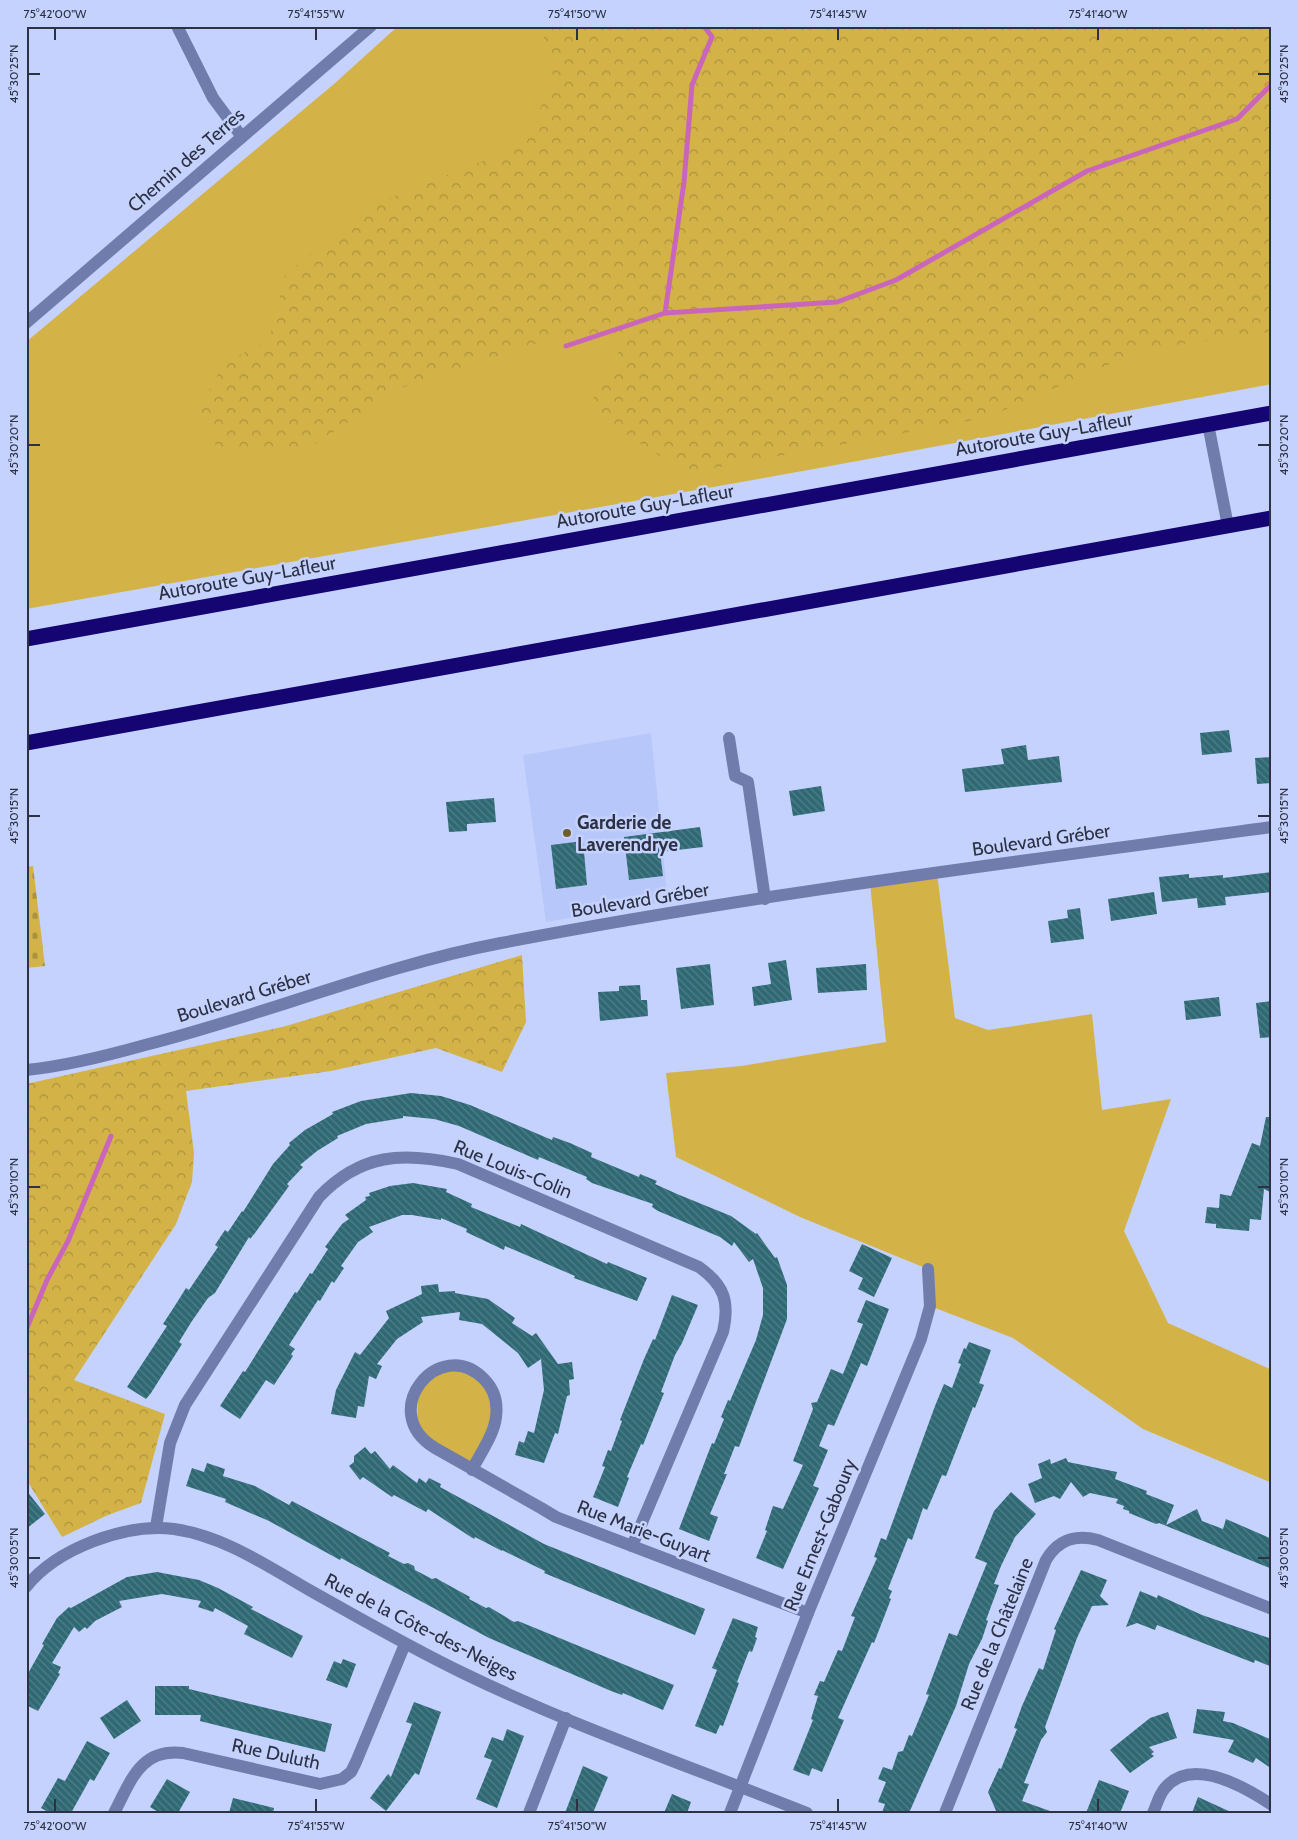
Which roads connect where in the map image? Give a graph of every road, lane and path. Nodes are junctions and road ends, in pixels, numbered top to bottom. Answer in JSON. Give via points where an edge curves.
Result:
{"nodes":[{"id":1,"x":177,"y":26,"type":"edge"},
{"id":2,"x":371,"y":26,"type":"edge"},
{"id":3,"x":242,"y":137,"type":"junction"},
{"id":4,"x":26,"y":323,"type":"edge"},
{"id":5,"x":1272,"y":413,"type":"edge"},
{"id":6,"x":1208,"y":424,"type":"junction"},
{"id":7,"x":1272,"y":518,"type":"edge"},
{"id":8,"x":1228,"y":526,"type":"junction"},
{"id":9,"x":26,"y":639,"type":"edge"},
{"id":10,"x":729,"y":738,"type":"dead end"},
{"id":11,"x":26,"y":743,"type":"edge"},
{"id":12,"x":1272,"y":827,"type":"edge"},
{"id":13,"x":765,"y":899,"type":"junction"},
{"id":14,"x":26,"y":1070,"type":"edge"},
{"id":15,"x":928,"y":1269,"type":"dead end"},
{"id":16,"x":472,"y":1470,"type":"junction"},
{"id":17,"x":156,"y":1528,"type":"junction"},
{"id":18,"x":632,"y":1546,"type":"junction"},
{"id":19,"x":26,"y":1587,"type":"edge"},
{"id":20,"x":1272,"y":1608,"type":"edge"},
{"id":21,"x":808,"y":1614,"type":"junction"},
{"id":22,"x":404,"y":1644,"type":"junction"},
{"id":23,"x":566,"y":1718,"type":"junction"},
{"id":24,"x":740,"y":1786,"type":"junction"},
{"id":25,"x":1272,"y":1805,"type":"edge"},
{"id":26,"x":114,"y":1813,"type":"edge"},
{"id":27,"x":529,"y":1813,"type":"edge"},
{"id":28,"x":730,"y":1813,"type":"edge"},
{"id":29,"x":807,"y":1813,"type":"edge"},
{"id":30,"x":945,"y":1813,"type":"edge"},
{"id":31,"x":1153,"y":1813,"type":"edge"}],
"edges":[{"from":1,"to":3,"type":"street","via":[[213,98]]},
{"from":2,"to":3,"type":"street","name":"Chemin des Terres"},
{"from":3,"to":4,"type":"street","name":"Chemin des Terres"},
{"from":5,"to":6,"type":"highway","name":"Autoroute Guy-Lafleur"},
{"from":6,"to":8,"type":"street"},
{"from":6,"to":9,"type":"highway","name":"Autoroute Guy-Lafleur"},
{"from":7,"to":8,"type":"highway"},
{"from":8,"to":11,"type":"highway"},
{"from":10,"to":13,"type":"street","via":[[735,776],[748,782]]},
{"from":12,"to":13,"type":"street","name":"Boulevard Gréber"},
{"from":13,"to":14,"type":"street","name":"Boulevard Gréber","via":[[592,926],[474,949],[398,968],[166,1040],[80,1062]]},
{"from":15,"to":21,"type":"street","name":"Rue Ernest-Gaboury","via":[[930,1306],[921,1339]]},
{"from":16,"to":16,"type":"street","name":"Rue Marie-Guyart","via":[[428,1444],[412,1420],[412,1396],[418,1385],[424,1377],[443,1367],[463,1368],[480,1375],[489,1384],[497,1402],[494,1425]]},
{"from":16,"to":18,"type":"street","name":"Rue Marie-Guyart","via":[[556,1517]]},
{"from":17,"to":18,"type":"street","name":"Rue Louis-Colin","via":[[170,1443],[185,1405],[320,1197],[346,1174],[380,1158],[411,1157],[458,1164],[699,1267],[722,1287],[727,1309],[723,1332]]},
{"from":17,"to":19,"type":"street","name":"Rue de la Côte-des-Neiges","via":[[112,1535],[81,1548],[42,1572]]},
{"from":17,"to":22,"type":"street","name":"Rue de la Côte-des-Neiges","via":[[197,1534],[240,1551]]},
{"from":18,"to":21,"type":"street","name":"Rue Marie-Guyart"},
{"from":20,"to":30,"type":"street","name":"Rue de la Châtelaine","via":[[1098,1540],[1076,1537],[1066,1540],[1046,1560]]},
{"from":21,"to":24,"type":"street","name":"Rue Ernest-Gaboury"},
{"from":22,"to":23,"type":"street","name":"Rue de la Côte-des-Neiges"},
{"from":22,"to":26,"type":"street","name":"Rue Duluth","via":[[356,1762],[342,1779],[326,1783],[308,1782],[183,1753],[162,1753],[152,1756],[138,1769]]},
{"from":23,"to":24,"type":"street","name":"Rue de la Côte-des-Neiges"},
{"from":23,"to":27,"type":"street"},
{"from":24,"to":28,"type":"street","name":"Rue Ernest-Gaboury"},
{"from":24,"to":29,"type":"street","name":"Rue de la Côte-des-Neiges"},
{"from":25,"to":31,"type":"street","via":[[1218,1778],[1197,1773],[1181,1777],[1166,1788]]}]}
